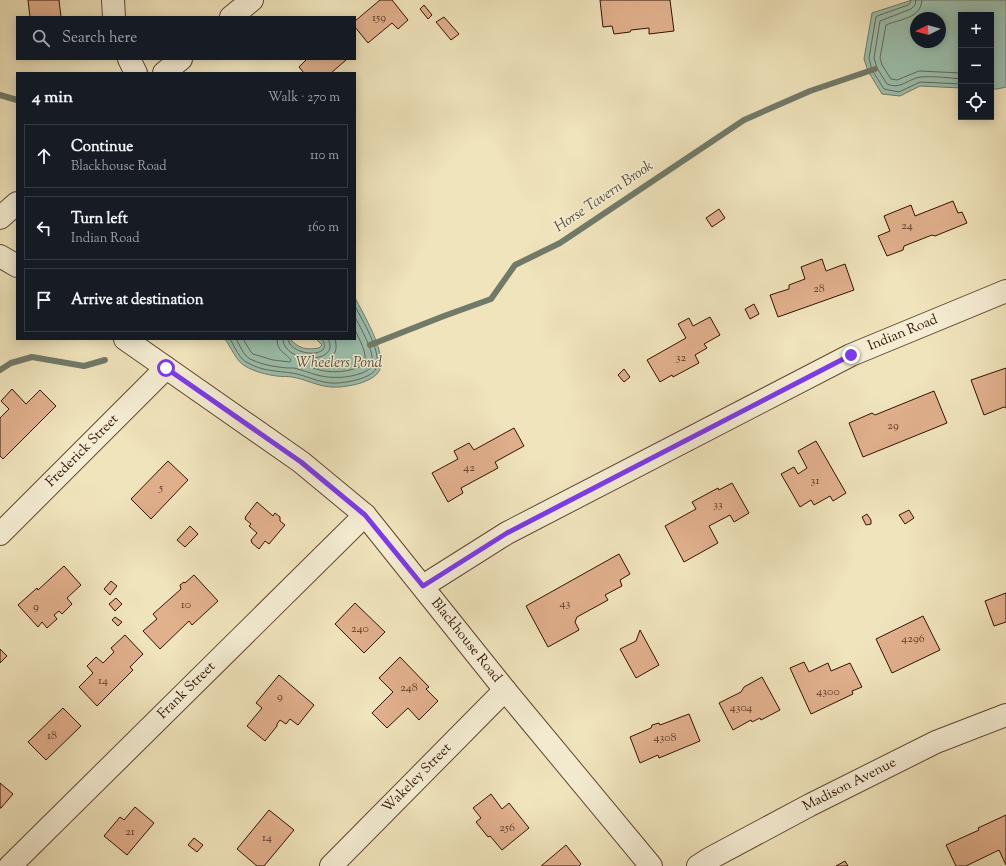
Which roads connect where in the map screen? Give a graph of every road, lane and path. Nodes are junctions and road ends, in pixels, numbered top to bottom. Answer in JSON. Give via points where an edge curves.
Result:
{"nodes":[{"id":1,"x":112,"y":0,"type":"edge"},
{"id":2,"x":252,"y":0,"type":"edge"},
{"id":3,"x":114,"y":16,"type":"edge"},
{"id":4,"x":232,"y":16,"type":"edge"},
{"id":5,"x":130,"y":60,"type":"edge"},
{"id":6,"x":180,"y":60,"type":"edge"},
{"id":7,"x":136,"y":72,"type":"edge"},
{"id":8,"x":165,"y":72,"type":"edge"},
{"id":9,"x":16,"y":204,"type":"edge"},
{"id":10,"x":0,"y":218,"type":"edge"},
{"id":11,"x":0,"y":256,"type":"edge"},
{"id":12,"x":16,"y":265,"type":"edge"},
{"id":13,"x":1006,"y":291,"type":"edge"},
{"id":14,"x":126,"y":340,"type":"edge"},
{"id":15,"x":166,"y":368,"type":"junction"},
{"id":16,"x":365,"y":515,"type":"junction"},
{"id":17,"x":0,"y":534,"type":"edge"},
{"id":18,"x":423,"y":586,"type":"junction"},
{"id":19,"x":505,"y":690,"type":"junction"},
{"id":20,"x":1006,"y":715,"type":"edge"},
{"id":21,"x":707,"y":864,"type":"edge"},
{"id":22,"x":10,"y":866,"type":"edge"},
{"id":23,"x":331,"y":866,"type":"edge"},
{"id":24,"x":651,"y":866,"type":"edge"}],
"edges":[{"from":1,"to":3,"type":"street"},
{"from":2,"to":4,"type":"street"},
{"from":5,"to":7,"type":"street"},
{"from":6,"to":8,"type":"street"},
{"from":9,"to":10,"type":"street"},
{"from":11,"to":12,"type":"street"},
{"from":13,"to":18,"type":"street","name":"Indian Road","via":[[851,355],[507,533]]},
{"from":14,"to":15,"type":"street","name":"Blackhouse Road"},
{"from":15,"to":16,"type":"street","name":"Blackhouse Road","via":[[301,462]]},
{"from":15,"to":17,"type":"street","name":"Frederick Street"},
{"from":16,"to":18,"type":"street","name":"Blackhouse Road"},
{"from":16,"to":22,"type":"street","name":"Frank Street"},
{"from":18,"to":19,"type":"street","name":"Blackhouse Road"},
{"from":19,"to":23,"type":"street","name":"Wakeley Street"},
{"from":19,"to":24,"type":"street","name":"Blackhouse Road"},
{"from":20,"to":21,"type":"street","name":"Madison Avenue","via":[[936,742],[810,805]]}]}
